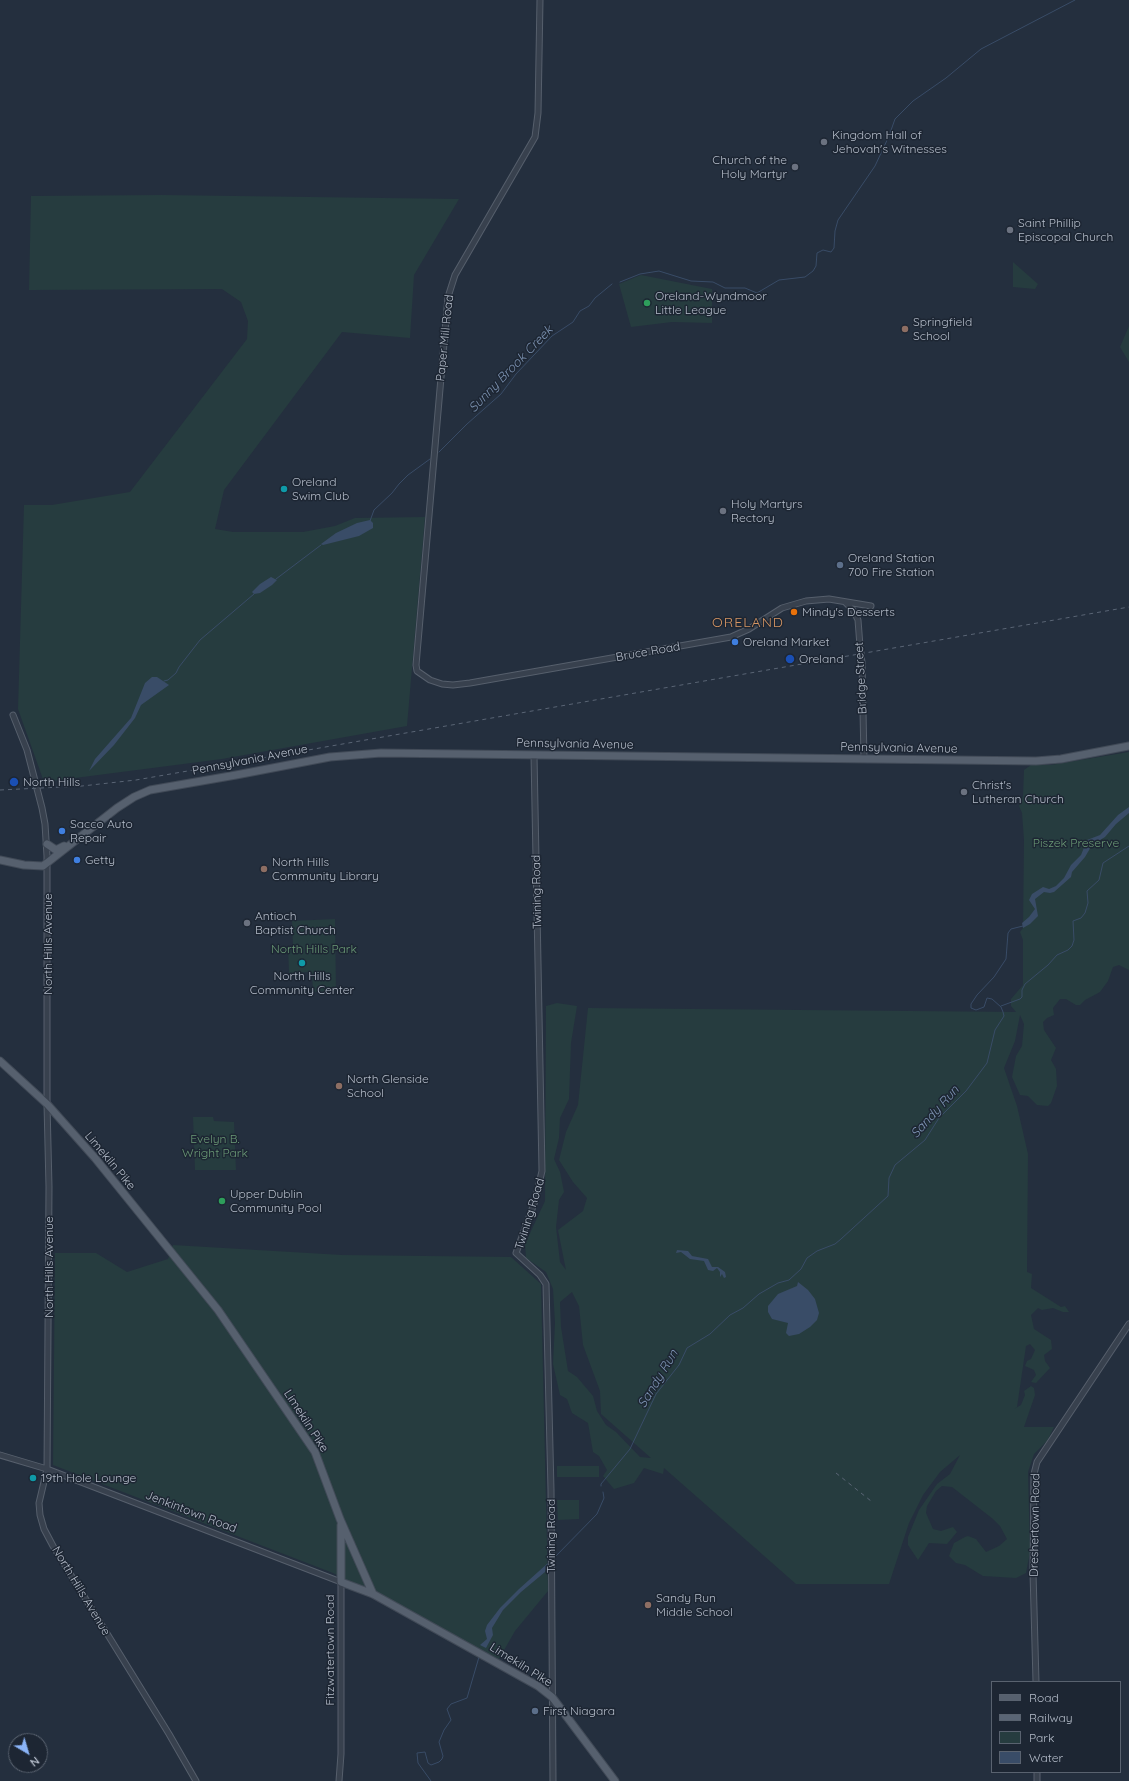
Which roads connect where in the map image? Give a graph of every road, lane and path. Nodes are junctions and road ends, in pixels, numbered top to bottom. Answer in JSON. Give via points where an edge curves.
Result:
{"nodes":[{"id":1,"x":540,"y":0,"type":"edge"},
{"id":2,"x":845,"y":602,"type":"junction"},
{"id":3,"x":871,"y":606,"type":"dead end"},
{"id":4,"x":419,"y":674,"type":"joint"},
{"id":5,"x":13,"y":715,"type":"dead end"},
{"id":6,"x":1129,"y":746,"type":"edge"},
{"id":7,"x":534,"y":755,"type":"junction"},
{"id":8,"x":864,"y":759,"type":"junction"},
{"id":9,"x":78,"y":839,"type":"junction"},
{"id":10,"x":47,"y":844,"type":"junction"},
{"id":11,"x":0,"y":860,"type":"edge"},
{"id":12,"x":47,"y":864,"type":"junction"},
{"id":13,"x":0,"y":1061,"type":"edge"},
{"id":14,"x":47,"y":1104,"type":"junction"},
{"id":15,"x":1129,"y":1324,"type":"edge"},
{"id":16,"x":0,"y":1455,"type":"edge"},
{"id":17,"x":48,"y":1469,"type":"junction"},
{"id":18,"x":340,"y":1519,"type":"junction"},
{"id":19,"x":341,"y":1582,"type":"junction"},
{"id":20,"x":373,"y":1594,"type":"junction"},
{"id":21,"x":1036,"y":1681,"type":"edge"},
{"id":22,"x":552,"y":1697,"type":"junction"},
{"id":23,"x":196,"y":1781,"type":"edge"},
{"id":24,"x":339,"y":1781,"type":"edge"},
{"id":25,"x":553,"y":1781,"type":"edge"},
{"id":26,"x":614,"y":1781,"type":"edge"}],
"edges":[{"from":1,"to":4,"type":"street","name":"Paper Mill Road","via":[[538,113],[535,137],[455,275],[448,298],[416,666]]},
{"from":2,"to":3,"type":"street","name":"Bruce Road"},
{"from":2,"to":4,"type":"street","name":"Bruce Road","via":[[820,599],[788,605],[748,630],[731,637],[470,683],[446,684]]},
{"from":2,"to":8,"type":"street","name":"Bridge Street","bridge":true,"via":[[858,620],[862,663]]},
{"from":5,"to":10,"type":"street","name":"North Hills Avenue","via":[[30,760],[45,824]]},
{"from":6,"to":8,"type":"main road","name":"Pennsylvania Avenue","via":[[1061,759],[1036,761]]},
{"from":7,"to":8,"type":"main road","name":"Pennsylvania Avenue"},
{"from":7,"to":9,"type":"main road","name":"Pennsylvania Avenue","via":[[381,753],[330,756],[160,787],[133,797]]},
{"from":7,"to":22,"type":"street","name":"Twining Road","via":[[542,1171],[535,1201],[516,1253],[546,1284],[551,1490]]},
{"from":9,"to":10,"type":"main road","via":[[56,850]]},
{"from":9,"to":12,"type":"main road","name":"Pennsylvania Avenue"},
{"from":10,"to":12,"type":"street","name":"North Hills Avenue"},
{"from":11,"to":12,"type":"main road","via":[[38,867]]},
{"from":12,"to":14,"type":"street","name":"North Hills Avenue"},
{"from":13,"to":14,"type":"main road","name":"Limekiln Pike"},
{"from":14,"to":17,"type":"street","name":"North Hills Avenue"},
{"from":14,"to":18,"type":"main road","name":"Limekiln Pike","via":[[95,1158],[218,1310],[310,1444],[320,1463]]},
{"from":15,"to":21,"type":"street","name":"Dreshertown Road","via":[[1037,1462],[1034,1474],[1033,1572]]},
{"from":16,"to":17,"type":"street","name":"Jenkintown Road"},
{"from":17,"to":19,"type":"street","name":"Jenkintown Road"},
{"from":17,"to":23,"type":"street","name":"North Hills Avenue","via":[[39,1503],[44,1530]]},
{"from":18,"to":19,"type":"main road","name":"Fitzwatertown Road"},
{"from":18,"to":20,"type":"main road","name":"Limekiln Pike"},
{"from":19,"to":20,"type":"main road","name":"Jenkintown Road"},
{"from":19,"to":24,"type":"street","name":"Fitzwatertown Road"},
{"from":20,"to":22,"type":"main road","name":"Limekiln Pike","via":[[485,1655]]},
{"from":22,"to":25,"type":"street","name":"Twining Road"},
{"from":22,"to":26,"type":"main road","name":"Limekiln Pike"}]}
